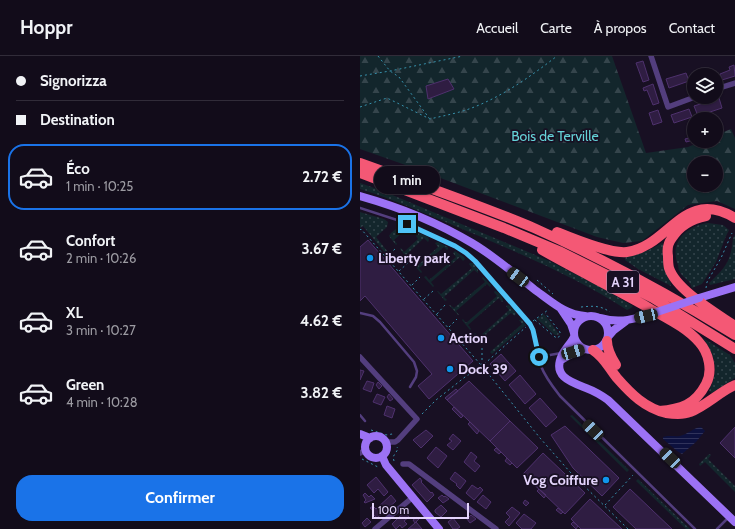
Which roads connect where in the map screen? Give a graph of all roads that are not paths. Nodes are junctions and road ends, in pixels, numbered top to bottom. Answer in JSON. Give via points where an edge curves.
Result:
{"nodes":[{"id":1,"x":650,"y":56,"type":"edge"},
{"id":2,"x":735,"y":83,"type":"edge"},
{"id":3,"x":723,"y":87,"type":"edge"},
{"id":4,"x":687,"y":100,"type":"edge"},
{"id":5,"x":360,"y":163,"type":"edge"},
{"id":6,"x":360,"y":173,"type":"edge"},
{"id":7,"x":360,"y":196,"type":"edge"},
{"id":8,"x":360,"y":208,"type":"edge"},
{"id":9,"x":735,"y":218,"type":"edge"},
{"id":10,"x":504,"y":228,"type":"junction"},
{"id":11,"x":533,"y":228,"type":"junction"},
{"id":12,"x":733,"y":230,"type":"edge"},
{"id":13,"x":735,"y":287,"type":"edge"},
{"id":14,"x":560,"y":309,"type":"junction"},
{"id":15,"x":360,"y":313,"type":"edge"},
{"id":16,"x":585,"y":316,"type":"junction"},
{"id":17,"x":601,"y":318,"type":"junction"},
{"id":18,"x":626,"y":321,"type":"junction"},
{"id":19,"x":735,"y":326,"type":"edge"},
{"id":20,"x":574,"y":335,"type":"junction"},
{"id":21,"x":735,"y":335,"type":"edge"},
{"id":22,"x":607,"y":339,"type":"junction"},
{"id":23,"x":735,"y":349,"type":"edge"},
{"id":24,"x":589,"y":350,"type":"junction"},
{"id":25,"x":562,"y":356,"type":"junction"},
{"id":26,"x":360,"y":357,"type":"edge"},
{"id":27,"x":539,"y":357,"type":"junction"},
{"id":28,"x":735,"y":385,"type":"edge"},
{"id":29,"x":410,"y":387,"type":"dead end"},
{"id":30,"x":628,"y":390,"type":"junction"},
{"id":31,"x":659,"y":411,"type":"junction"},
{"id":32,"x":360,"y":415,"type":"edge"},
{"id":33,"x":365,"y":422,"type":"dead end"},
{"id":34,"x":360,"y":434,"type":"edge"},
{"id":35,"x":370,"y":438,"type":"junction"},
{"id":36,"x":385,"y":442,"type":"junction"},
{"id":37,"x":363,"y":451,"type":"edge"},
{"id":38,"x":382,"y":456,"type":"junction"},
{"id":39,"x":403,"y":464,"type":"dead end"},
{"id":40,"x":413,"y":497,"type":"junction"},
{"id":41,"x":732,"y":519,"type":"edge"},
{"id":42,"x":375,"y":529,"type":"edge"},
{"id":43,"x":439,"y":529,"type":"edge"},
{"id":44,"x":496,"y":529,"type":"edge"},
{"id":45,"x":695,"y":529,"type":"edge"},
{"id":46,"x":717,"y":529,"type":"edge"}],
"edges":[{"from":1,"to":4,"type":"street","via":[[668,107]]},
{"from":2,"to":3,"type":"street"},
{"from":5,"to":11,"type":"highway","number":"A 31"},
{"from":6,"to":10,"type":"highway","number":"A 31"},
{"from":7,"to":14,"type":"main road","via":[[401,209],[472,243]]},
{"from":8,"to":27,"type":"lane","via":[[397,220],[460,248],[475,261],[530,324]]},
{"from":9,"to":11,"type":"highway","via":[[709,208],[691,212],[646,247],[626,252],[610,250],[543,227]]},
{"from":10,"to":23,"type":"highway","number":"A 31","via":[[559,251],[653,298]]},
{"from":10,"to":31,"type":"highway","via":[[674,322],[699,342],[710,367],[708,381],[701,395],[676,409]]},
{"from":11,"to":21,"type":"highway","number":"A 31","via":[[634,276]]},
{"from":12,"to":19,"type":"highway","via":[[730,222],[720,217],[698,217],[677,231],[670,242],[668,252],[669,268],[679,284]]},
{"from":13,"to":18,"type":"main road","bridge":true},
{"from":14,"to":16,"type":"main road","via":[[577,316]]},
{"from":14,"to":20,"type":"main road","via":[[571,324]]},
{"from":15,"to":29,"type":"lane","via":[[372,316],[380,322],[414,362],[417,371]]},
{"from":16,"to":17,"type":"main road"},
{"from":16,"to":20,"type":"main road","via":[[576,325]]},
{"from":17,"to":18,"type":"main road"},
{"from":17,"to":22,"type":"main road","via":[[607,325]]},
{"from":18,"to":22,"type":"main road"},
{"from":20,"to":24,"type":"main road","via":[[578,344]]},
{"from":20,"to":25,"type":"main road"},
{"from":22,"to":24,"type":"main road","via":[[601,347]]},
{"from":22,"to":30,"type":"highway","via":[[609,354],[623,376]]},
{"from":24,"to":25,"type":"main road"},
{"from":24,"to":30,"type":"highway","via":[[604,358]]},
{"from":25,"to":27,"type":"lane"},
{"from":25,"to":41,"type":"main road","via":[[561,373],[566,379],[608,400]]},
{"from":26,"to":36,"type":"street","via":[[417,419],[398,440]]},
{"from":27,"to":45,"type":"lane","via":[[541,367],[560,396]]},
{"from":28,"to":31,"type":"highway","via":[[690,412],[674,414]]},
{"from":30,"to":31,"type":"highway","via":[[639,401]]},
{"from":32,"to":33,"type":"lane"},
{"from":34,"to":35,"type":"main road"},
{"from":35,"to":36,"type":"main road","via":[[380,437]]},
{"from":35,"to":37,"type":"main road"},
{"from":36,"to":38,"type":"main road","via":[[386,448]]},
{"from":37,"to":38,"type":"main road","via":[[374,458]]},
{"from":38,"to":40,"type":"main road","via":[[386,466]]},
{"from":39,"to":44,"type":"street","via":[[409,464]]},
{"from":40,"to":42,"type":"street"},
{"from":40,"to":43,"type":"main road"},
{"from":41,"to":46,"type":"lane"}]}
